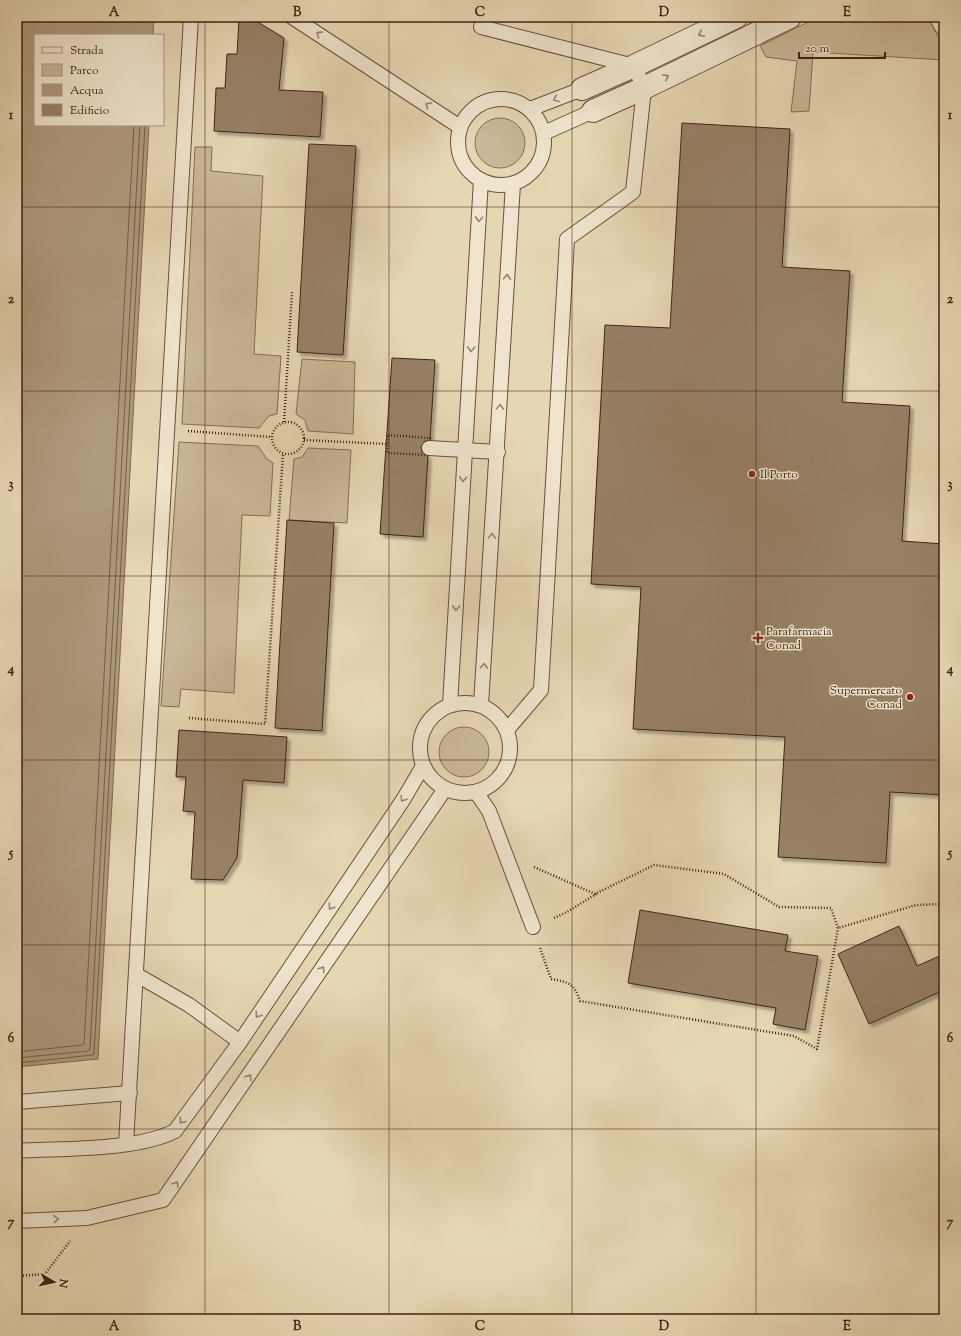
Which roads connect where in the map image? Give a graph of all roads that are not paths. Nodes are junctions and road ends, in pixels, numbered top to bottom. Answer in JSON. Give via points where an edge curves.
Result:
{"nodes":[{"id":1,"x":191,"y":17,"type":"edge"},
{"id":2,"x":292,"y":17,"type":"edge"},
{"id":3,"x":736,"y":17,"type":"edge"},
{"id":4,"x":790,"y":17,"type":"edge"},
{"id":5,"x":941,"y":17,"type":"edge"},
{"id":6,"x":944,"y":23,"type":"edge"},
{"id":7,"x":481,"y":27,"type":"dead end"},
{"id":8,"x":634,"y":66,"type":"junction"},
{"id":9,"x":582,"y":88,"type":"joint"},
{"id":10,"x":644,"y":88,"type":"junction"},
{"id":11,"x":530,"y":109,"type":"junction"},
{"id":12,"x":593,"y":111,"type":"joint"},
{"id":13,"x":460,"y":127,"type":"junction"},
{"id":14,"x":544,"y":133,"type":"junction"},
{"id":15,"x":481,"y":180,"type":"junction"},
{"id":16,"x":513,"y":184,"type":"junction"},
{"id":17,"x":429,"y":448,"type":"dead end"},
{"id":18,"x":465,"y":450,"type":"junction"},
{"id":19,"x":498,"y":452,"type":"junction"},
{"id":20,"x":450,"y":705,"type":"junction"},
{"id":21,"x":481,"y":705,"type":"junction"},
{"id":22,"x":507,"y":730,"type":"junction"},
{"id":23,"x":423,"y":766,"type":"junction"},
{"id":24,"x":445,"y":789,"type":"junction"},
{"id":25,"x":476,"y":792,"type":"junction"},
{"id":26,"x":533,"y":927,"type":"road end"},
{"id":27,"x":137,"y":975,"type":"junction"},
{"id":28,"x":240,"y":1042,"type":"junction"},
{"id":29,"x":130,"y":1093,"type":"junction"},
{"id":30,"x":17,"y":1102,"type":"edge"},
{"id":31,"x":126,"y":1144,"type":"junction"},
{"id":32,"x":17,"y":1151,"type":"edge"},
{"id":33,"x":17,"y":1221,"type":"edge"}],
"edges":[{"from":1,"to":27,"type":"lane"},
{"from":13,"to":2,"type":"lane","one_way":true},
{"from":3,"to":8,"type":"street","one_way":true},
{"from":10,"to":4,"type":"street","one_way":true},
{"from":5,"to":6,"type":"street"},
{"from":7,"to":8,"type":"lane"},
{"from":8,"to":9,"type":"street"},
{"from":8,"to":10,"type":"lane"},
{"from":9,"to":11,"type":"lane","one_way":true},
{"from":10,"to":12,"type":"street"},
{"from":10,"to":22,"type":"lane","via":[[633,192],[567,239],[541,690]]},
{"from":11,"to":13,"type":"lane","via":[[518,101],[505,98],[491,99],[478,105],[468,114]]},
{"from":11,"to":14,"type":"lane","via":[[539,120]]},
{"from":12,"to":14,"type":"lane"},
{"from":13,"to":15,"type":"lane","via":[[458,147],[461,158],[472,175]]},
{"from":14,"to":16,"type":"lane","via":[[545,146],[541,159],[534,170]]},
{"from":15,"to":16,"type":"lane","via":[[502,185]]},
{"from":15,"to":18,"type":"lane","one_way":true},
{"from":19,"to":16,"type":"lane","one_way":true},
{"from":17,"to":18,"type":"lane"},
{"from":18,"to":19,"type":"lane"},
{"from":18,"to":20,"type":"lane","one_way":true},
{"from":21,"to":19,"type":"lane","one_way":true},
{"from":20,"to":21,"type":"lane","via":[[460,702]]},
{"from":20,"to":23,"type":"lane","via":[[439,710],[423,730],[419,754]]},
{"from":21,"to":22,"type":"lane","via":[[492,711]]},
{"from":22,"to":25,"type":"lane","via":[[510,751],[502,776],[490,786]]},
{"from":23,"to":24,"type":"lane","via":[[436,783]]},
{"from":23,"to":28,"type":"lane","one_way":true,"via":[[403,800]]},
{"from":24,"to":25,"type":"lane","via":[[460,794]]},
{"from":33,"to":24,"type":"lane","one_way":true,"via":[[87,1218],[163,1200]]},
{"from":25,"to":26,"type":"lane","via":[[489,811]]},
{"from":27,"to":28,"type":"lane","via":[[189,1005]]},
{"from":27,"to":29,"type":"lane"},
{"from":28,"to":31,"type":"lane","one_way":true,"via":[[175,1131],[162,1137]]},
{"from":29,"to":30,"type":"lane"},
{"from":29,"to":31,"type":"lane"},
{"from":31,"to":32,"type":"lane"}]}
